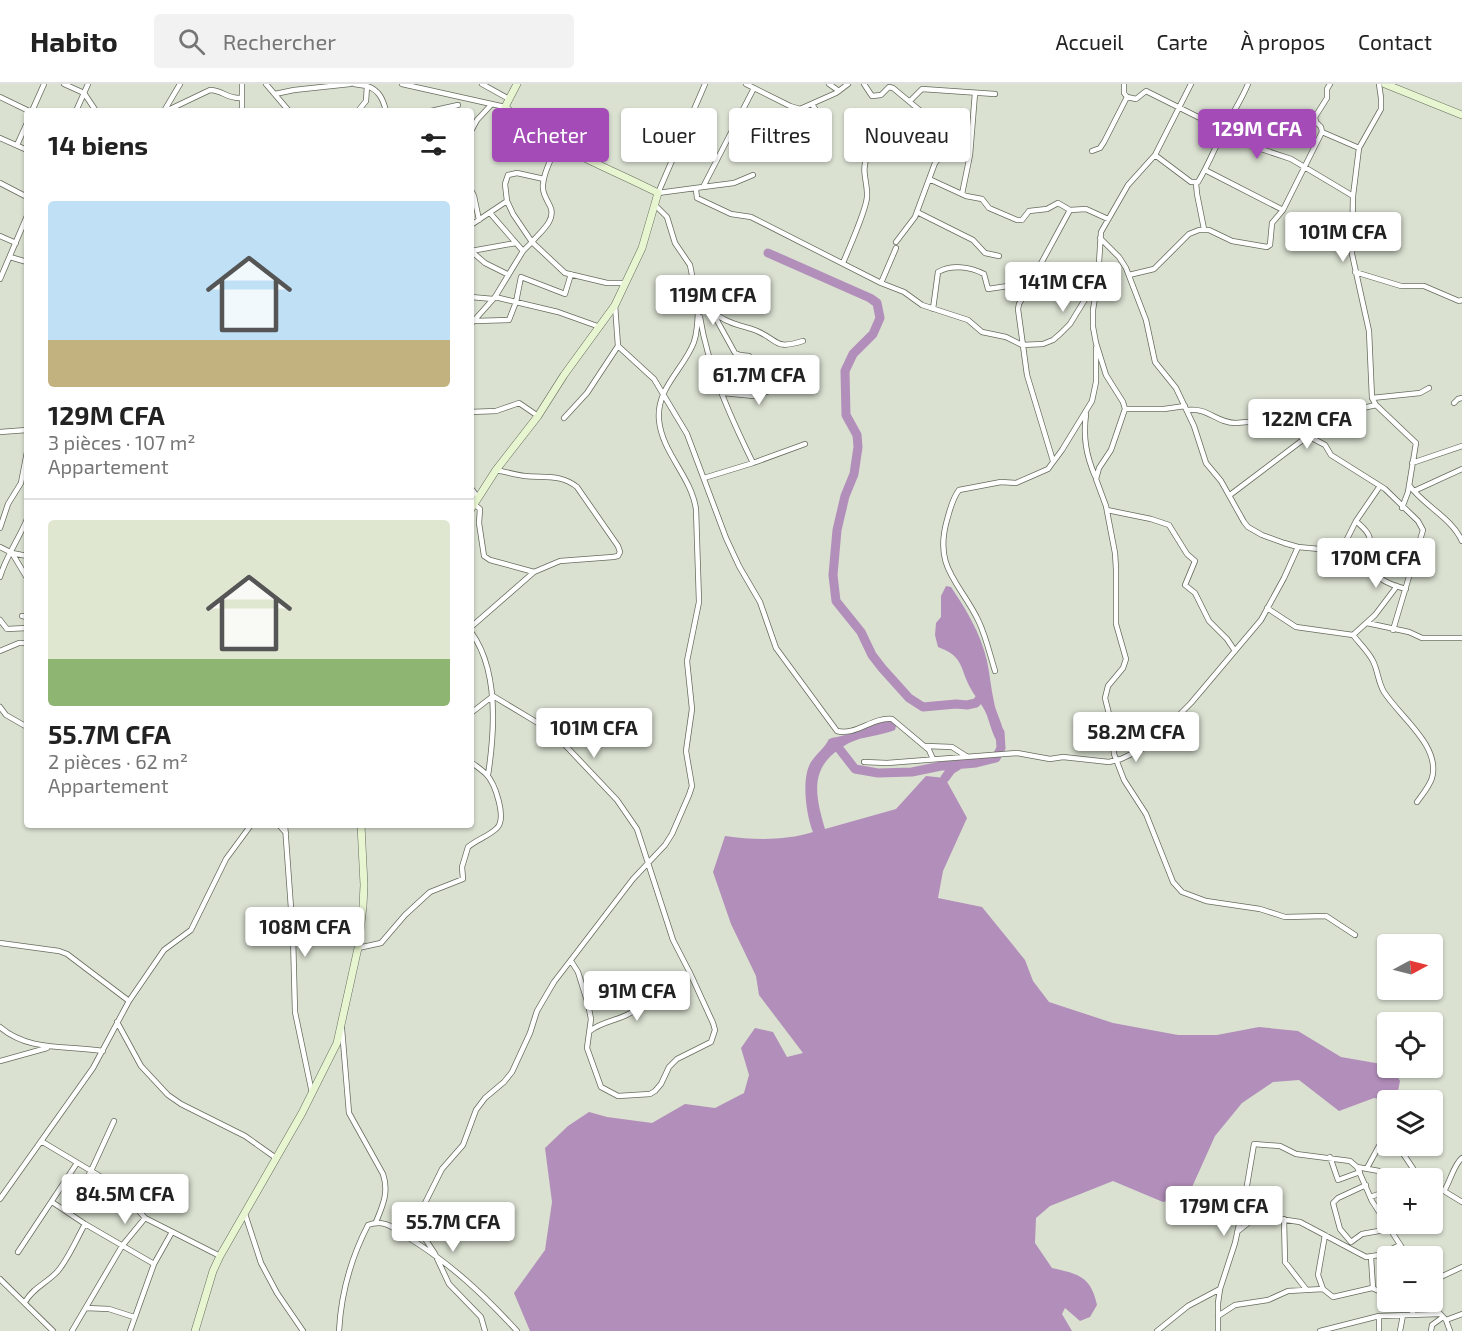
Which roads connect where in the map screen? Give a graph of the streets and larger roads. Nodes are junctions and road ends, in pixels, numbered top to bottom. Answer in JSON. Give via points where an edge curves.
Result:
{"nodes":[{"id":1,"x":44,"y":84,"type":"edge"},
{"id":2,"x":64,"y":84,"type":"edge"},
{"id":3,"x":88,"y":84,"type":"edge"},
{"id":4,"x":180,"y":84,"type":"edge"},
{"id":5,"x":242,"y":84,"type":"edge"},
{"id":6,"x":266,"y":84,"type":"edge"},
{"id":7,"x":352,"y":84,"type":"edge"},
{"id":8,"x":402,"y":84,"type":"edge"},
{"id":9,"x":482,"y":84,"type":"edge"},
{"id":10,"x":517,"y":84,"type":"edge"},
{"id":11,"x":705,"y":84,"type":"edge"},
{"id":12,"x":746,"y":84,"type":"edge"},
{"id":13,"x":829,"y":84,"type":"edge"},
{"id":14,"x":848,"y":84,"type":"edge"},
{"id":15,"x":864,"y":84,"type":"edge"},
{"id":16,"x":1124,"y":84,"type":"edge"},
{"id":17,"x":1191,"y":84,"type":"edge"},
{"id":18,"x":1248,"y":84,"type":"edge"},
{"id":19,"x":1330,"y":84,"type":"edge"},
{"id":20,"x":1379,"y":84,"type":"edge"},
{"id":21,"x":1385,"y":84,"type":"edge"},
{"id":22,"x":304,"y":86,"type":"edge"},
{"id":23,"x":367,"y":86,"type":"junction"},
{"id":24,"x":754,"y":88,"type":"junction"},
{"id":25,"x":839,"y":91,"type":"junction"},
{"id":26,"x":84,"y":93,"type":"junction"},
{"id":27,"x":975,"y":93,"type":"junction"},
{"id":28,"x":275,"y":94,"type":"junction"},
{"id":29,"x":995,"y":94,"type":"dead end"},
{"id":30,"x":0,"y":97,"type":"edge"},
{"id":31,"x":459,"y":97,"type":"junction"},
{"id":32,"x":1127,"y":97,"type":"junction"},
{"id":33,"x":241,"y":98,"type":"junction"},
{"id":34,"x":510,"y":99,"type":"junction"},
{"id":35,"x":910,"y":101,"type":"junction"},
{"id":36,"x":812,"y":104,"type":"junction"},
{"id":37,"x":179,"y":105,"type":"junction"},
{"id":38,"x":491,"y":105,"type":"junction"},
{"id":39,"x":505,"y":107,"type":"joint"},
{"id":40,"x":1180,"y":107,"type":"junction"},
{"id":41,"x":24,"y":108,"type":"edge"},
{"id":42,"x":32,"y":108,"type":"edge"},
{"id":43,"x":77,"y":108,"type":"edge"},
{"id":44,"x":94,"y":108,"type":"edge"},
{"id":45,"x":167,"y":108,"type":"edge"},
{"id":46,"x":172,"y":108,"type":"edge"},
{"id":47,"x":178,"y":108,"type":"edge"},
{"id":48,"x":242,"y":108,"type":"edge"},
{"id":49,"x":287,"y":108,"type":"edge"},
{"id":50,"x":360,"y":108,"type":"edge"},
{"id":51,"x":385,"y":108,"type":"edge"},
{"id":52,"x":458,"y":108,"type":"edge"},
{"id":53,"x":815,"y":108,"type":"edge"},
{"id":54,"x":1462,"y":115,"type":"edge"},
{"id":55,"x":1282,"y":116,"type":"dead end"},
{"id":56,"x":1316,"y":122,"type":"junction"},
{"id":57,"x":474,"y":125,"type":"edge"},
{"id":58,"x":24,"y":130,"type":"edge"},
{"id":59,"x":1224,"y":130,"type":"junction"},
{"id":60,"x":1322,"y":132,"type":"junction"},
{"id":61,"x":2,"y":139,"type":"edge"},
{"id":62,"x":17,"y":145,"type":"junction"},
{"id":63,"x":0,"y":146,"type":"edge"},
{"id":64,"x":24,"y":148,"type":"edge"},
{"id":65,"x":1359,"y":148,"type":"junction"},
{"id":66,"x":1092,"y":151,"type":"dead end"},
{"id":67,"x":1155,"y":155,"type":"junction"},
{"id":68,"x":551,"y":162,"type":"edge"},
{"id":69,"x":595,"y":162,"type":"edge"},
{"id":70,"x":866,"y":162,"type":"edge"},
{"id":71,"x":1304,"y":168,"type":"junction"},
{"id":72,"x":1205,"y":170,"type":"junction"},
{"id":73,"x":753,"y":175,"type":"dead end"},
{"id":74,"x":544,"y":179,"type":"junction"},
{"id":75,"x":929,"y":179,"type":"junction"},
{"id":76,"x":0,"y":183,"type":"edge"},
{"id":77,"x":1196,"y":183,"type":"junction"},
{"id":78,"x":703,"y":187,"type":"junction"},
{"id":79,"x":696,"y":190,"type":"junction"},
{"id":80,"x":658,"y":194,"type":"junction"},
{"id":81,"x":962,"y":194,"type":"junction"},
{"id":82,"x":24,"y":195,"type":"edge"},
{"id":83,"x":474,"y":196,"type":"edge"},
{"id":84,"x":1353,"y":196,"type":"junction"},
{"id":85,"x":507,"y":201,"type":"junction"},
{"id":86,"x":655,"y":205,"type":"junction"},
{"id":87,"x":1070,"y":210,"type":"junction"},
{"id":88,"x":1283,"y":210,"type":"junction"},
{"id":89,"x":917,"y":212,"type":"junction"},
{"id":90,"x":490,"y":213,"type":"junction"},
{"id":91,"x":1108,"y":219,"type":"junction"},
{"id":92,"x":479,"y":220,"type":"junction"},
{"id":93,"x":24,"y":223,"type":"edge"},
{"id":94,"x":474,"y":223,"type":"edge"},
{"id":95,"x":1204,"y":229,"type":"junction"},
{"id":96,"x":0,"y":236,"type":"edge"},
{"id":97,"x":1100,"y":238,"type":"junction"},
{"id":98,"x":532,"y":242,"type":"junction"},
{"id":99,"x":896,"y":242,"type":"dead end"},
{"id":100,"x":16,"y":243,"type":"junction"},
{"id":101,"x":516,"y":243,"type":"junction"},
{"id":102,"x":897,"y":248,"type":"dead end"},
{"id":103,"x":474,"y":250,"type":"edge"},
{"id":104,"x":523,"y":251,"type":"junction"},
{"id":105,"x":474,"y":254,"type":"edge"},
{"id":106,"x":999,"y":256,"type":"dead end"},
{"id":107,"x":10,"y":257,"type":"junction"},
{"id":108,"x":24,"y":261,"type":"edge"},
{"id":109,"x":843,"y":263,"type":"junction"},
{"id":110,"x":1355,"y":272,"type":"junction"},
{"id":111,"x":507,"y":274,"type":"junction"},
{"id":112,"x":571,"y":274,"type":"junction"},
{"id":113,"x":1129,"y":275,"type":"junction"},
{"id":114,"x":1098,"y":278,"type":"junction"},
{"id":115,"x":0,"y":279,"type":"edge"},
{"id":116,"x":626,"y":283,"type":"junction"},
{"id":117,"x":881,"y":283,"type":"junction"},
{"id":118,"x":1008,"y":286,"type":"dead end"},
{"id":119,"x":695,"y":288,"type":"junction"},
{"id":120,"x":474,"y":297,"type":"edge"},
{"id":121,"x":494,"y":298,"type":"junction"},
{"id":122,"x":1462,"y":300,"type":"edge"},
{"id":123,"x":516,"y":302,"type":"junction"},
{"id":124,"x":615,"y":305,"type":"junction"},
{"id":125,"x":698,"y":305,"type":"junction"},
{"id":126,"x":933,"y":309,"type":"junction"},
{"id":127,"x":712,"y":312,"type":"junction"},
{"id":128,"x":474,"y":322,"type":"edge"},
{"id":129,"x":474,"y":323,"type":"edge"},
{"id":130,"x":600,"y":327,"type":"junction"},
{"id":131,"x":803,"y":341,"type":"dead end"},
{"id":132,"x":1096,"y":343,"type":"junction"},
{"id":133,"x":1022,"y":345,"type":"junction"},
{"id":134,"x":618,"y":346,"type":"junction"},
{"id":135,"x":791,"y":384,"type":"dead end"},
{"id":136,"x":1429,"y":388,"type":"dead end"},
{"id":137,"x":663,"y":393,"type":"junction"},
{"id":138,"x":723,"y":393,"type":"junction"},
{"id":139,"x":758,"y":395,"type":"junction"},
{"id":140,"x":1372,"y":398,"type":"junction"},
{"id":141,"x":1462,"y":398,"type":"edge"},
{"id":142,"x":1454,"y":403,"type":"dead end"},
{"id":143,"x":1376,"y":405,"type":"junction"},
{"id":144,"x":1186,"y":408,"type":"junction"},
{"id":145,"x":1125,"y":409,"type":"junction"},
{"id":146,"x":1087,"y":411,"type":"junction"},
{"id":147,"x":474,"y":412,"type":"edge"},
{"id":148,"x":538,"y":416,"type":"junction"},
{"id":149,"x":564,"y":418,"type":"dead end"},
{"id":150,"x":24,"y":430,"type":"edge"},
{"id":151,"x":0,"y":432,"type":"edge"},
{"id":152,"x":805,"y":444,"type":"dead end"},
{"id":153,"x":1462,"y":446,"type":"edge"},
{"id":154,"x":1053,"y":462,"type":"junction"},
{"id":155,"x":753,"y":463,"type":"junction"},
{"id":156,"x":1412,"y":463,"type":"junction"},
{"id":157,"x":24,"y":468,"type":"edge"},
{"id":158,"x":1462,"y":469,"type":"edge"},
{"id":159,"x":496,"y":470,"type":"junction"},
{"id":160,"x":704,"y":478,"type":"junction"},
{"id":161,"x":1096,"y":479,"type":"junction"},
{"id":162,"x":1409,"y":485,"type":"junction"},
{"id":163,"x":1380,"y":486,"type":"junction"},
{"id":164,"x":1414,"y":491,"type":"junction"},
{"id":165,"x":1230,"y":495,"type":"junction"},
{"id":166,"x":474,"y":504,"type":"edge"},
{"id":167,"x":1402,"y":508,"type":"junction"},
{"id":168,"x":1107,"y":510,"type":"junction"},
{"id":169,"x":1356,"y":521,"type":"junction"},
{"id":170,"x":24,"y":527,"type":"edge"},
{"id":171,"x":0,"y":528,"type":"edge"},
{"id":172,"x":1462,"y":541,"type":"edge"},
{"id":173,"x":0,"y":547,"type":"edge"},
{"id":174,"x":1298,"y":547,"type":"junction"},
{"id":175,"x":11,"y":553,"type":"junction"},
{"id":176,"x":24,"y":555,"type":"edge"},
{"id":177,"x":534,"y":572,"type":"junction"},
{"id":178,"x":24,"y":573,"type":"edge"},
{"id":179,"x":0,"y":577,"type":"edge"},
{"id":180,"x":1396,"y":586,"type":"junction"},
{"id":181,"x":1406,"y":589,"type":"junction"},
{"id":182,"x":1267,"y":609,"type":"junction"},
{"id":183,"x":0,"y":620,"type":"edge"},
{"id":184,"x":1367,"y":623,"type":"junction"},
{"id":185,"x":474,"y":624,"type":"edge"},
{"id":186,"x":24,"y":628,"type":"edge"},
{"id":187,"x":1393,"y":630,"type":"junction"},
{"id":188,"x":1353,"y":635,"type":"junction"},
{"id":189,"x":474,"y":637,"type":"edge"},
{"id":190,"x":1462,"y":638,"type":"edge"},
{"id":191,"x":24,"y":643,"type":"edge"},
{"id":192,"x":0,"y":651,"type":"edge"},
{"id":193,"x":1234,"y":651,"type":"junction"},
{"id":194,"x":995,"y":671,"type":"dead end"},
{"id":195,"x":493,"y":696,"type":"junction"},
{"id":196,"x":0,"y":707,"type":"edge"},
{"id":197,"x":474,"y":711,"type":"edge"},
{"id":198,"x":24,"y":725,"type":"edge"},
{"id":199,"x":924,"y":745,"type":"junction"},
{"id":200,"x":968,"y":757,"type":"junction"},
{"id":201,"x":933,"y":759,"type":"junction"},
{"id":202,"x":1116,"y":760,"type":"junction"},
{"id":203,"x":864,"y":762,"type":"dead end"},
{"id":204,"x":474,"y":764,"type":"edge"},
{"id":205,"x":488,"y":775,"type":"junction"},
{"id":206,"x":1417,"y":802,"type":"dead end"},
{"id":207,"x":249,"y":828,"type":"edge"},
{"id":208,"x":282,"y":828,"type":"edge"},
{"id":209,"x":285,"y":828,"type":"edge"},
{"id":210,"x":361,"y":828,"type":"edge"},
{"id":211,"x":286,"y":833,"type":"junction"},
{"id":212,"x":649,"y":862,"type":"junction"},
{"id":213,"x":1355,"y":935,"type":"dead end"},
{"id":214,"x":0,"y":943,"type":"edge"},
{"id":215,"x":358,"y":948,"type":"junction"},
{"id":216,"x":571,"y":961,"type":"junction"},
{"id":217,"x":643,"y":985,"type":"dead end"},
{"id":218,"x":129,"y":1001,"type":"junction"},
{"id":219,"x":117,"y":1022,"type":"junction"},
{"id":220,"x":0,"y":1027,"type":"edge"},
{"id":221,"x":342,"y":1029,"type":"junction"},
{"id":222,"x":590,"y":1031,"type":"junction"},
{"id":223,"x":49,"y":1048,"type":"junction"},
{"id":224,"x":103,"y":1052,"type":"junction"},
{"id":225,"x":0,"y":1061,"type":"edge"},
{"id":226,"x":312,"y":1093,"type":"junction"},
{"id":227,"x":114,"y":1121,"type":"dead end"},
{"id":228,"x":41,"y":1141,"type":"junction"},
{"id":229,"x":1377,"y":1148,"type":"edge"},
{"id":230,"x":1330,"y":1157,"type":"junction"},
{"id":231,"x":276,"y":1158,"type":"junction"},
{"id":232,"x":1462,"y":1158,"type":"edge"},
{"id":233,"x":77,"y":1163,"type":"junction"},
{"id":234,"x":1367,"y":1168,"type":"junction"},
{"id":235,"x":1359,"y":1169,"type":"junction"},
{"id":236,"x":1377,"y":1171,"type":"edge"},
{"id":237,"x":91,"y":1172,"type":"junction"},
{"id":238,"x":1366,"y":1185,"type":"junction"},
{"id":239,"x":1444,"y":1191,"type":"joint"},
{"id":240,"x":1377,"y":1195,"type":"edge"},
{"id":241,"x":1370,"y":1197,"type":"junction"},
{"id":242,"x":0,"y":1199,"type":"edge"},
{"id":243,"x":52,"y":1202,"type":"junction"},
{"id":244,"x":1462,"y":1202,"type":"edge"},
{"id":245,"x":1377,"y":1209,"type":"edge"},
{"id":246,"x":67,"y":1211,"type":"junction"},
{"id":247,"x":244,"y":1212,"type":"junction"},
{"id":248,"x":145,"y":1218,"type":"junction"},
{"id":249,"x":1284,"y":1219,"type":"junction"},
{"id":250,"x":376,"y":1222,"type":"junction"},
{"id":251,"x":85,"y":1224,"type":"junction"},
{"id":252,"x":172,"y":1232,"type":"junction"},
{"id":253,"x":1377,"y":1232,"type":"edge"},
{"id":254,"x":1237,"y":1233,"type":"junction"},
{"id":255,"x":1393,"y":1234,"type":"edge"},
{"id":256,"x":1325,"y":1235,"type":"junction"},
{"id":257,"x":1351,"y":1242,"type":"junction"},
{"id":258,"x":1400,"y":1245,"type":"joint"},
{"id":259,"x":122,"y":1246,"type":"junction"},
{"id":260,"x":1346,"y":1247,"type":"junction"},
{"id":261,"x":18,"y":1252,"type":"dead end"},
{"id":262,"x":435,"y":1254,"type":"junction"},
{"id":263,"x":219,"y":1256,"type":"junction"},
{"id":264,"x":1371,"y":1257,"type":"junction"},
{"id":265,"x":154,"y":1264,"type":"junction"},
{"id":266,"x":1462,"y":1267,"type":"edge"},
{"id":267,"x":1443,"y":1276,"type":"edge"},
{"id":268,"x":0,"y":1280,"type":"edge"},
{"id":269,"x":1373,"y":1288,"type":"junction"},
{"id":270,"x":1220,"y":1289,"type":"junction"},
{"id":271,"x":1306,"y":1289,"type":"junction"},
{"id":272,"x":1323,"y":1289,"type":"junction"},
{"id":273,"x":1377,"y":1290,"type":"edge"},
{"id":274,"x":25,"y":1302,"type":"junction"},
{"id":275,"x":86,"y":1308,"type":"junction"},
{"id":276,"x":1413,"y":1312,"type":"edge"},
{"id":277,"x":1438,"y":1312,"type":"edge"},
{"id":278,"x":1462,"y":1314,"type":"edge"},
{"id":279,"x":1404,"y":1315,"type":"junction"},
{"id":280,"x":1413,"y":1315,"type":"junction"},
{"id":281,"x":1218,"y":1316,"type":"junction"},
{"id":282,"x":1380,"y":1316,"type":"junction"},
{"id":283,"x":134,"y":1317,"type":"junction"},
{"id":284,"x":1442,"y":1317,"type":"junction"},
{"id":285,"x":1331,"y":1329,"type":"edge"},
{"id":286,"x":53,"y":1331,"type":"edge"},
{"id":287,"x":72,"y":1331,"type":"edge"},
{"id":288,"x":129,"y":1331,"type":"edge"},
{"id":289,"x":195,"y":1331,"type":"edge"},
{"id":290,"x":303,"y":1331,"type":"edge"},
{"id":291,"x":339,"y":1331,"type":"edge"},
{"id":292,"x":485,"y":1331,"type":"edge"},
{"id":293,"x":517,"y":1331,"type":"edge"},
{"id":294,"x":1157,"y":1331,"type":"edge"},
{"id":295,"x":1218,"y":1331,"type":"edge"},
{"id":296,"x":1320,"y":1331,"type":"edge"},
{"id":297,"x":1379,"y":1331,"type":"edge"},
{"id":298,"x":1400,"y":1331,"type":"edge"},
{"id":299,"x":1431,"y":1331,"type":"edge"},
{"id":300,"x":1450,"y":1331,"type":"edge"}],
"edges":[{"from":1,"to":42,"type":"street"},
{"from":2,"to":26,"type":"street"},
{"from":3,"to":26,"type":"street"},
{"from":4,"to":45,"type":"street"},
{"from":5,"to":33,"type":"street"},
{"from":6,"to":28,"type":"street"},
{"from":7,"to":22,"type":"street"},
{"from":7,"to":23,"type":"street"},
{"from":8,"to":31,"type":"street"},
{"from":9,"to":34,"type":"street"},
{"from":10,"to":34,"type":"street"},
{"from":11,"to":80,"type":"street"},
{"from":12,"to":24,"type":"street"},
{"from":13,"to":25,"type":"street"},
{"from":14,"to":25,"type":"street"},
{"from":15,"to":35,"type":"street","via":[[873,96],[890,87]]},
{"from":16,"to":32,"type":"street"},
{"from":17,"to":40,"type":"street"},
{"from":18,"to":59,"type":"street"},
{"from":19,"to":56,"type":"street"},
{"from":20,"to":65,"type":"street","via":[[1381,109]]},
{"from":21,"to":54,"type":"street"},
{"from":22,"to":28,"type":"street"},
{"from":23,"to":50,"type":"street","via":[[366,101]]},
{"from":23,"to":51,"type":"street","via":[[375,89]]},
{"from":24,"to":36,"type":"street","via":[[797,108]]},
{"from":24,"to":78,"type":"street"},
{"from":25,"to":36,"type":"street"},
{"from":26,"to":43,"type":"street"},
{"from":26,"to":44,"type":"street"},
{"from":27,"to":29,"type":"street"},
{"from":27,"to":35,"type":"street","via":[[922,89]]},
{"from":27,"to":81,"type":"street"},
{"from":28,"to":49,"type":"street"},
{"from":30,"to":41,"type":"street"},
{"from":31,"to":38,"type":"street"},
{"from":31,"to":52,"type":"street"},
{"from":32,"to":40,"type":"street","via":[[1136,99],[1146,91]]},
{"from":32,"to":66,"type":"street","via":[[1104,142]]},
{"from":33,"to":37,"type":"street","via":[[210,90]]},
{"from":33,"to":48,"type":"street"},
{"from":34,"to":39,"type":"street"},
{"from":35,"to":75,"type":"street","via":[[923,113],[951,117],[945,151]]},
{"from":36,"to":53,"type":"street"},
{"from":37,"to":46,"type":"street"},
{"from":37,"to":47,"type":"street"},
{"from":38,"to":39,"type":"street"},
{"from":38,"to":57,"type":"street"},
{"from":40,"to":59,"type":"street"},
{"from":40,"to":67,"type":"street"},
{"from":55,"to":56,"type":"street","via":[[1308,128]]},
{"from":56,"to":60,"type":"street"},
{"from":58,"to":62,"type":"street"},
{"from":59,"to":71,"type":"street","via":[[1246,144],[1291,159]]},
{"from":59,"to":72,"type":"street"},
{"from":60,"to":65,"type":"street"},
{"from":60,"to":71,"type":"street"},
{"from":61,"to":62,"type":"street"},
{"from":61,"to":63,"type":"street"},
{"from":62,"to":64,"type":"street"},
{"from":65,"to":84,"type":"street"},
{"from":67,"to":77,"type":"street"},
{"from":67,"to":91,"type":"street","via":[[1128,185]]},
{"from":68,"to":74,"type":"street"},
{"from":69,"to":80,"type":"street"},
{"from":70,"to":109,"type":"street","via":[[867,199]]},
{"from":71,"to":84,"type":"street"},
{"from":71,"to":88,"type":"street"},
{"from":72,"to":77,"type":"street"},
{"from":72,"to":88,"type":"street"},
{"from":73,"to":78,"type":"street","via":[[734,183]]},
{"from":74,"to":85,"type":"street","via":[[508,175]]},
{"from":74,"to":98,"type":"street","via":[[545,198],[552,216]]},
{"from":75,"to":81,"type":"street"},
{"from":75,"to":89,"type":"street"},
{"from":76,"to":82,"type":"street"},
{"from":77,"to":95,"type":"street"},
{"from":78,"to":79,"type":"street"},
{"from":79,"to":80,"type":"street"},
{"from":79,"to":109,"type":"street","via":[[697,198],[731,214],[751,217]]},
{"from":80,"to":86,"type":"street"},
{"from":81,"to":87,"type":"street","via":[[982,199],[988,208],[1017,220],[1029,211],[1058,203]]},
{"from":83,"to":92,"type":"street"},
{"from":84,"to":110,"type":"street"},
{"from":85,"to":90,"type":"street"},
{"from":85,"to":98,"type":"street"},
{"from":86,"to":116,"type":"street","via":[[642,249]]},
{"from":86,"to":119,"type":"street","via":[[667,217],[675,243],[688,260]]},
{"from":87,"to":91,"type":"street","via":[[1086,209]]},
{"from":87,"to":133,"type":"street","via":[[1019,304]]},
{"from":88,"to":95,"type":"street","via":[[1272,223],[1267,247],[1233,241]]},
{"from":89,"to":99,"type":"street"},
{"from":89,"to":106,"type":"street","via":[[973,240],[985,253]]},
{"from":90,"to":92,"type":"street"},
{"from":90,"to":101,"type":"street"},
{"from":91,"to":97,"type":"street"},
{"from":92,"to":94,"type":"street"},
{"from":93,"to":100,"type":"street"},
{"from":95,"to":113,"type":"street","via":[[1189,234],[1154,268]]},
{"from":96,"to":100,"type":"street"},
{"from":97,"to":113,"type":"street","via":[[1119,257]]},
{"from":97,"to":114,"type":"street"},
{"from":98,"to":104,"type":"street"},
{"from":98,"to":112,"type":"street","via":[[561,271]]},
{"from":100,"to":107,"type":"street"},
{"from":101,"to":103,"type":"street"},
{"from":101,"to":104,"type":"street"},
{"from":102,"to":117,"type":"street"},
{"from":104,"to":111,"type":"street"},
{"from":105,"to":111,"type":"street"},
{"from":107,"to":108,"type":"street"},
{"from":107,"to":115,"type":"street"},
{"from":109,"to":117,"type":"street"},
{"from":110,"to":122,"type":"street","via":[[1401,286],[1424,286]]},
{"from":110,"to":140,"type":"street","via":[[1370,338]]},
{"from":111,"to":121,"type":"street"},
{"from":112,"to":116,"type":"street","via":[[607,283]]},
{"from":112,"to":123,"type":"street","via":[[565,294],[521,277]]},
{"from":113,"to":144,"type":"street","via":[[1146,320],[1155,362]]},
{"from":114,"to":132,"type":"street","via":[[1093,310]]},
{"from":114,"to":133,"type":"street","via":[[1060,334],[1043,344]]},
{"from":116,"to":124,"type":"street"},
{"from":117,"to":126,"type":"street"},
{"from":118,"to":126,"type":"street","via":[[988,289],[984,274],[972,269],[942,270]]},
{"from":119,"to":125,"type":"street"},
{"from":119,"to":127,"type":"street"},
{"from":120,"to":121,"type":"street"},
{"from":121,"to":123,"type":"street"},
{"from":121,"to":128,"type":"street"},
{"from":123,"to":129,"type":"street","via":[[507,321]]},
{"from":123,"to":130,"type":"street"},
{"from":124,"to":130,"type":"street"},
{"from":124,"to":134,"type":"street"},
{"from":125,"to":137,"type":"street","via":[[695,340]]},
{"from":125,"to":138,"type":"street","via":[[706,349]]},
{"from":126,"to":133,"type":"street"},
{"from":127,"to":131,"type":"street","via":[[779,345]]},
{"from":127,"to":139,"type":"street","via":[[735,352],[749,356],[758,369]]},
{"from":130,"to":148,"type":"street"},
{"from":132,"to":145,"type":"street"},
{"from":132,"to":146,"type":"street","via":[[1095,391]]},
{"from":133,"to":154,"type":"street"},
{"from":134,"to":137,"type":"street","via":[[654,379]]},
{"from":134,"to":149,"type":"street"},
{"from":135,"to":139,"type":"street"},
{"from":136,"to":140,"type":"street","via":[[1420,393]]},
{"from":137,"to":160,"type":"street","via":[[687,434]]},
{"from":137,"to":212,"type":"street","via":[[659,407],[663,440],[694,495],[699,594],[687,661],[692,709],[686,752],[692,786],[672,834]]},
{"from":138,"to":139,"type":"street"},
{"from":138,"to":155,"type":"street"},
{"from":140,"to":143,"type":"street"},
{"from":141,"to":142,"type":"street"},
{"from":143,"to":144,"type":"street","via":[[1337,414],[1236,423],[1225,422],[1200,409]]},
{"from":143,"to":156,"type":"street","via":[[1414,440]]},
{"from":144,"to":145,"type":"street"},
{"from":144,"to":165,"type":"street","via":[[1206,464]]},
{"from":145,"to":161,"type":"street"},
{"from":146,"to":154,"type":"street"},
{"from":146,"to":161,"type":"street","via":[[1085,451]]},
{"from":147,"to":148,"type":"street","via":[[496,411],[519,403]]},
{"from":148,"to":159,"type":"street"},
{"from":150,"to":151,"type":"street"},
{"from":152,"to":155,"type":"street"},
{"from":153,"to":156,"type":"street"},
{"from":154,"to":194,"type":"street","via":[[1044,472],[1016,483],[959,490],[945,528],[942,549],[949,571],[979,621]]},
{"from":155,"to":160,"type":"street"},
{"from":156,"to":162,"type":"street"},
{"from":157,"to":171,"type":"street"},
{"from":158,"to":164,"type":"street"},
{"from":159,"to":166,"type":"street"},
{"from":159,"to":177,"type":"street","via":[[569,480],[578,487],[620,549],[613,557],[560,561]]},
{"from":160,"to":199,"type":"street","via":[[726,538],[759,602],[776,648],[837,731],[849,732],[878,719],[892,718]]},
{"from":161,"to":168,"type":"street"},
{"from":162,"to":164,"type":"street"},
{"from":162,"to":167,"type":"street"},
{"from":163,"to":165,"type":"street","via":[[1308,436]]},
{"from":163,"to":167,"type":"street"},
{"from":163,"to":169,"type":"street"},
{"from":164,"to":172,"type":"street","via":[[1454,527]]},
{"from":165,"to":174,"type":"street","via":[[1248,527]]},
{"from":166,"to":177,"type":"street","via":[[480,509],[484,556]]},
{"from":167,"to":181,"type":"street","via":[[1423,530]]},
{"from":168,"to":193,"type":"street","via":[[1164,522],[1174,530],[1195,561],[1185,585],[1195,593],[1209,621]]},
{"from":168,"to":202,"type":"street","via":[[1116,569],[1116,624],[1126,659],[1105,691]]},
{"from":169,"to":174,"type":"street","via":[[1341,552]]},
{"from":169,"to":180,"type":"street","via":[[1370,537],[1374,573]]},
{"from":170,"to":175,"type":"street"},
{"from":173,"to":175,"type":"street"},
{"from":174,"to":182,"type":"street"},
{"from":175,"to":176,"type":"street"},
{"from":175,"to":178,"type":"street"},
{"from":175,"to":179,"type":"street"},
{"from":177,"to":185,"type":"street"},
{"from":180,"to":181,"type":"street"},
{"from":180,"to":184,"type":"street"},
{"from":181,"to":187,"type":"street"},
{"from":182,"to":188,"type":"street","via":[[1296,627]]},
{"from":182,"to":193,"type":"street"},
{"from":183,"to":186,"type":"street","via":[[7,629]]},
{"from":184,"to":187,"type":"street"},
{"from":184,"to":188,"type":"street"},
{"from":187,"to":190,"type":"street","via":[[1422,638]]},
{"from":188,"to":206,"type":"street","via":[[1374,662],[1384,692],[1431,754],[1432,776]]},
{"from":189,"to":195,"type":"street","via":[[482,649]]},
{"from":191,"to":192,"type":"street"},
{"from":193,"to":202,"type":"street","via":[[1154,742]]},
{"from":195,"to":197,"type":"street"},
{"from":195,"to":205,"type":"street"},
{"from":195,"to":212,"type":"street","via":[[538,723],[594,773],[637,829]]},
{"from":196,"to":198,"type":"street"},
{"from":199,"to":200,"type":"street","via":[[952,747]]},
{"from":199,"to":201,"type":"street"},
{"from":200,"to":201,"type":"street"},
{"from":200,"to":202,"type":"street","via":[[1024,753],[1050,759]]},
{"from":201,"to":203,"type":"street"},
{"from":202,"to":213,"type":"street","via":[[1128,788],[1146,814],[1173,882],[1182,892],[1213,903],[1285,917],[1326,916]]},
{"from":204,"to":205,"type":"street"},
{"from":205,"to":215,"type":"street","via":[[500,806],[500,821],[497,828],[468,847],[463,879],[430,892],[381,943]]},
{"from":207,"to":218,"type":"street","via":[[226,859],[191,930],[164,950]]},
{"from":208,"to":211,"type":"street"},
{"from":209,"to":211,"type":"street"},
{"from":210,"to":215,"type":"street","via":[[364,885]]},
{"from":211,"to":226,"type":"street","via":[[295,1012]]},
{"from":212,"to":216,"type":"street"},
{"from":212,"to":222,"type":"street","via":[[673,940],[715,1030],[713,1038],[677,1059],[655,1092],[618,1096],[601,1087],[588,1048]]},
{"from":214,"to":218,"type":"street","via":[[67,954]]},
{"from":215,"to":221,"type":"street"},
{"from":216,"to":222,"type":"street","via":[[588,1004]]},
{"from":216,"to":262,"type":"street","via":[[537,1011],[512,1072],[476,1110],[464,1144],[442,1169],[427,1197],[422,1229]]},
{"from":217,"to":222,"type":"street","via":[[643,1000],[628,1016]]},
{"from":218,"to":219,"type":"street"},
{"from":219,"to":224,"type":"street"},
{"from":219,"to":231,"type":"street","via":[[141,1066],[168,1095],[245,1136]]},
{"from":220,"to":223,"type":"street","via":[[18,1040]]},
{"from":221,"to":226,"type":"street"},
{"from":221,"to":250,"type":"street","via":[[349,1113],[386,1184]]},
{"from":223,"to":224,"type":"street","via":[[78,1047]]},
{"from":223,"to":225,"type":"street"},
{"from":224,"to":228,"type":"street"},
{"from":226,"to":231,"type":"street"},
{"from":227,"to":237,"type":"street"},
{"from":228,"to":233,"type":"street"},
{"from":228,"to":242,"type":"street"},
{"from":229,"to":234,"type":"street"},
{"from":230,"to":235,"type":"street","via":[[1350,1161]]},
{"from":230,"to":235,"type":"street","via":[[1338,1180]]},
{"from":230,"to":254,"type":"street","via":[[1296,1154],[1280,1146],[1254,1143]]},
{"from":231,"to":247,"type":"street"},
{"from":232,"to":239,"type":"street"},
{"from":233,"to":237,"type":"street"},
{"from":233,"to":243,"type":"street"},
{"from":234,"to":235,"type":"street"},
{"from":234,"to":236,"type":"street"},
{"from":235,"to":238,"type":"street"},
{"from":237,"to":246,"type":"street"},
{"from":237,"to":248,"type":"street","via":[[113,1184]]},
{"from":238,"to":241,"type":"street"},
{"from":238,"to":257,"type":"street","via":[[1333,1203],[1340,1229]]},
{"from":239,"to":244,"type":"street"},
{"from":240,"to":241,"type":"street"},
{"from":241,"to":245,"type":"street"},
{"from":243,"to":246,"type":"street"},
{"from":243,"to":261,"type":"street"},
{"from":246,"to":251,"type":"street"},
{"from":247,"to":263,"type":"street"},
{"from":247,"to":290,"type":"street","via":[[261,1263]]},
{"from":248,"to":252,"type":"street"},
{"from":248,"to":259,"type":"street"},
{"from":249,"to":254,"type":"street","via":[[1260,1217]]},
{"from":249,"to":256,"type":"street","via":[[1300,1222]]},
{"from":249,"to":271,"type":"street","via":[[1286,1264]]},
{"from":250,"to":262,"type":"street","via":[[393,1226]]},
{"from":250,"to":291,"type":"street","via":[[368,1225],[355,1254],[342,1299]]},
{"from":251,"to":259,"type":"street"},
{"from":251,"to":274,"type":"street","via":[[62,1266],[33,1290]]},
{"from":252,"to":263,"type":"street"},
{"from":252,"to":265,"type":"street"},
{"from":253,"to":257,"type":"street","via":[[1362,1234]]},
{"from":254,"to":270,"type":"street"},
{"from":255,"to":258,"type":"street"},
{"from":256,"to":260,"type":"street"},
{"from":256,"to":272,"type":"street","via":[[1318,1278]]},
{"from":257,"to":260,"type":"street"},
{"from":258,"to":264,"type":"street"},
{"from":259,"to":265,"type":"street"},
{"from":259,"to":275,"type":"street"},
{"from":260,"to":264,"type":"street"},
{"from":262,"to":292,"type":"street","via":[[449,1284],[481,1317]]},
{"from":262,"to":293,"type":"street","via":[[475,1287]]},
{"from":263,"to":289,"type":"street"},
{"from":264,"to":269,"type":"street"},
{"from":265,"to":283,"type":"street"},
{"from":266,"to":267,"type":"street"},
{"from":268,"to":274,"type":"street"},
{"from":269,"to":272,"type":"street","via":[[1334,1297]]},
{"from":269,"to":273,"type":"street"},
{"from":270,"to":281,"type":"street"},
{"from":270,"to":294,"type":"street","via":[[1188,1306]]},
{"from":271,"to":272,"type":"street"},
{"from":271,"to":281,"type":"street","via":[[1288,1291],[1258,1303],[1235,1305]]},
{"from":274,"to":286,"type":"street"},
{"from":275,"to":283,"type":"street"},
{"from":275,"to":287,"type":"street"},
{"from":276,"to":280,"type":"street"},
{"from":277,"to":284,"type":"street"},
{"from":278,"to":284,"type":"street"},
{"from":279,"to":280,"type":"street"},
{"from":279,"to":282,"type":"street"},
{"from":279,"to":298,"type":"street"},
{"from":280,"to":284,"type":"street"},
{"from":281,"to":295,"type":"street"},
{"from":282,"to":285,"type":"street"},
{"from":282,"to":297,"type":"street"},
{"from":283,"to":288,"type":"street"},
{"from":284,"to":299,"type":"street"},
{"from":284,"to":300,"type":"street"},
{"from":285,"to":296,"type":"street"}]}
